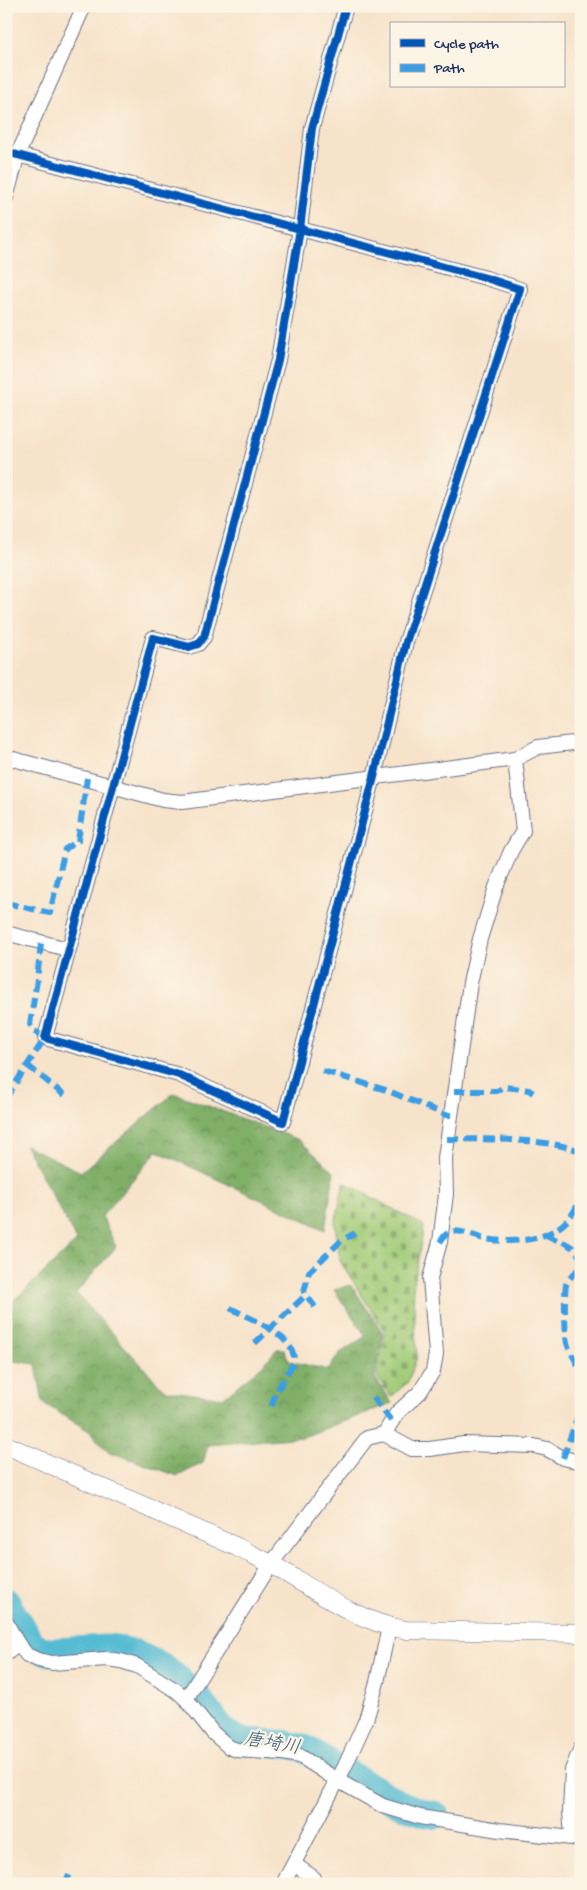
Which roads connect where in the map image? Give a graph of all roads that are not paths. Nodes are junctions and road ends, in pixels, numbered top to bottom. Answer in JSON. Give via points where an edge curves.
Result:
{"nodes":[{"id":1,"x":84,"y":6,"type":"edge"},
{"id":2,"x":346,"y":6,"type":"edge"},
{"id":3,"x":12,"y":153,"type":"edge"},
{"id":4,"x":6,"y":198,"type":"edge"},
{"id":5,"x":300,"y":228,"type":"junction"},
{"id":6,"x":581,"y":742,"type":"edge"},
{"id":7,"x":6,"y":757,"type":"edge"},
{"id":8,"x":515,"y":758,"type":"junction"},
{"id":9,"x":374,"y":776,"type":"junction"},
{"id":10,"x":112,"y":785,"type":"junction"},
{"id":11,"x":6,"y":933,"type":"edge"},
{"id":12,"x":68,"y":949,"type":"junction"},
{"id":13,"x":384,"y":1434,"type":"junction"},
{"id":14,"x":6,"y":1446,"type":"edge"},
{"id":15,"x":581,"y":1462,"type":"edge"},
{"id":16,"x":271,"y":1564,"type":"junction"},
{"id":17,"x":6,"y":1622,"type":"edge"},
{"id":18,"x":389,"y":1627,"type":"junction"},
{"id":19,"x":581,"y":1633,"type":"edge"},
{"id":20,"x":18,"y":1644,"type":"junction"},
{"id":21,"x":6,"y":1654,"type":"edge"},
{"id":22,"x":187,"y":1699,"type":"junction"},
{"id":23,"x":581,"y":1748,"type":"edge"},
{"id":24,"x":341,"y":1774,"type":"junction"},
{"id":25,"x":575,"y":1837,"type":"edge"},
{"id":26,"x":294,"y":1864,"type":"junction"},
{"id":27,"x":282,"y":1884,"type":"edge"},
{"id":28,"x":315,"y":1884,"type":"edge"}],
"edges":[{"from":1,"to":3,"type":"street"},
{"from":2,"to":5,"type":"street","via":[[312,128]]},
{"from":3,"to":4,"type":"street"},
{"from":3,"to":5,"type":"street"},
{"from":5,"to":9,"type":"street","via":[[520,289],[406,642]]},
{"from":5,"to":10,"type":"street","via":[[278,360],[204,637],[189,647],[153,638]]},
{"from":6,"to":8,"type":"street","via":[[538,747]]},
{"from":7,"to":10,"type":"street"},
{"from":8,"to":9,"type":"street"},
{"from":8,"to":13,"type":"street","via":[[523,830],[496,887],[470,982],[445,1158],[446,1194],[440,1242],[430,1278],[436,1354],[434,1371]]},
{"from":9,"to":10,"type":"street","via":[[182,802],[163,800]]},
{"from":9,"to":12,"type":"street","via":[[283,1122],[179,1075],[45,1038]]},
{"from":10,"to":12,"type":"street"},
{"from":11,"to":12,"type":"street"},
{"from":13,"to":15,"type":"street","via":[[412,1449],[464,1444],[534,1446]]},
{"from":13,"to":16,"type":"street","via":[[367,1438]]},
{"from":14,"to":16,"type":"street"},
{"from":16,"to":18,"type":"street","via":[[339,1607]]},
{"from":16,"to":22,"type":"street"},
{"from":17,"to":20,"type":"street"},
{"from":18,"to":19,"type":"street"},
{"from":18,"to":24,"type":"street","via":[[366,1720]]},
{"from":20,"to":21,"type":"street"},
{"from":20,"to":22,"type":"street","via":[[28,1655],[52,1663],[121,1660],[164,1681]]},
{"from":22,"to":24,"type":"street","via":[[213,1733],[229,1747],[300,1756]]},
{"from":23,"to":25,"type":"street","via":[[572,1770],[570,1811]]},
{"from":24,"to":25,"type":"street","via":[[384,1806],[420,1817],[499,1830]]},
{"from":24,"to":26,"type":"street"},
{"from":26,"to":27,"type":"street"},
{"from":26,"to":28,"type":"street","via":[[314,1878]]}]}
